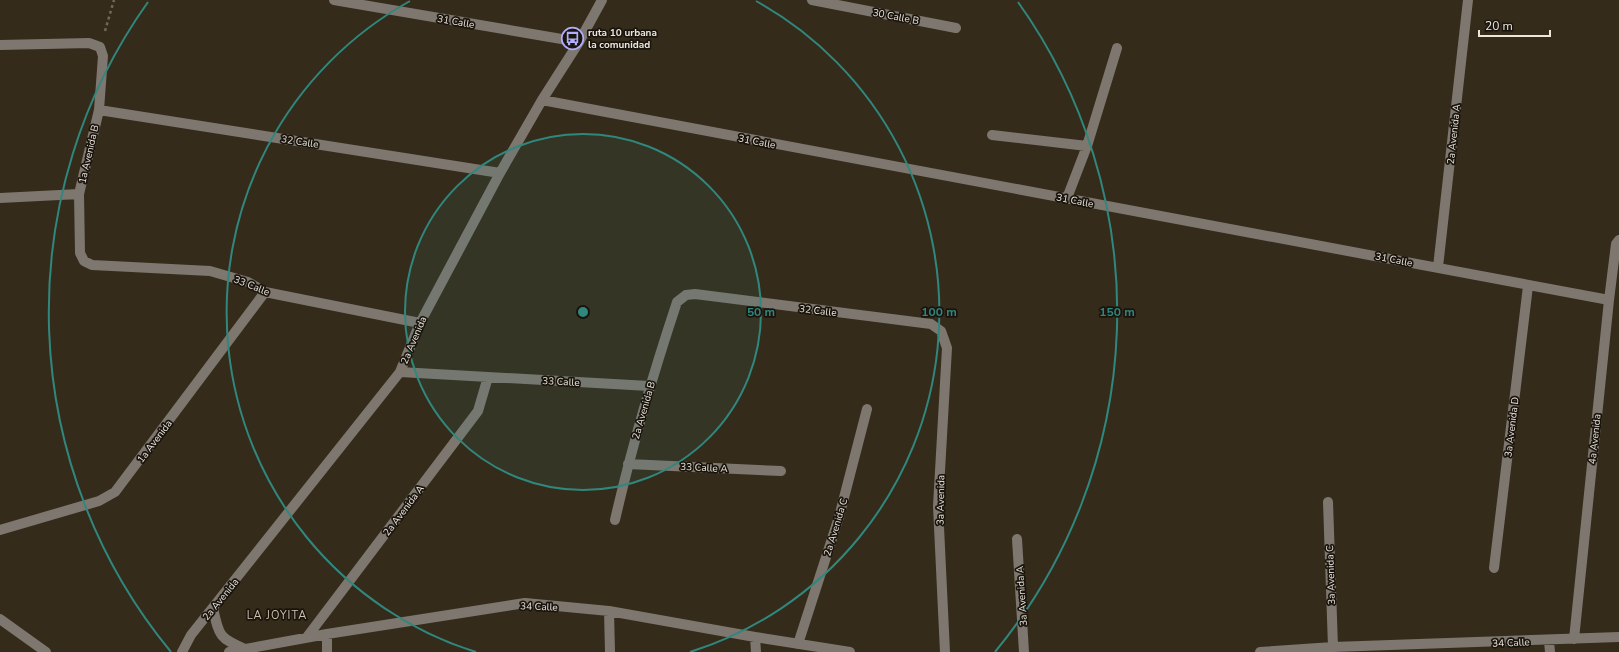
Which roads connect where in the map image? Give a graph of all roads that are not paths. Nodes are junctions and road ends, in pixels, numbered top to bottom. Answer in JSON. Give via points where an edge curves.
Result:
{"nodes":[{"id":1,"x":334,"y":0,"type":"edge"},
{"id":2,"x":602,"y":0,"type":"edge"},
{"id":3,"x":812,"y":0,"type":"edge"},
{"id":4,"x":1468,"y":0,"type":"edge"},
{"id":5,"x":956,"y":28,"type":"dead end"},
{"id":6,"x":579,"y":42,"type":"junction"},
{"id":7,"x":0,"y":45,"type":"edge"},
{"id":8,"x":1117,"y":48,"type":"dead end"},
{"id":9,"x":542,"y":100,"type":"junction"},
{"id":10,"x":99,"y":110,"type":"junction"},
{"id":11,"x":992,"y":135,"type":"dead end"},
{"id":12,"x":1087,"y":146,"type":"junction"},
{"id":13,"x":500,"y":173,"type":"junction"},
{"id":14,"x":79,"y":194,"type":"junction"},
{"id":15,"x":0,"y":198,"type":"edge"},
{"id":16,"x":1067,"y":198,"type":"junction"},
{"id":17,"x":1619,"y":240,"type":"edge"},
{"id":18,"x":84,"y":261,"type":"joint"},
{"id":19,"x":1438,"y":267,"type":"junction"},
{"id":20,"x":1528,"y":286,"type":"junction"},
{"id":21,"x":265,"y":292,"type":"junction"},
{"id":22,"x":1608,"y":300,"type":"junction"},
{"id":23,"x":677,"y":302,"type":"joint"},
{"id":24,"x":420,"y":323,"type":"junction"},
{"id":25,"x":947,"y":348,"type":"joint"},
{"id":26,"x":400,"y":372,"type":"junction"},
{"id":27,"x":488,"y":377,"type":"junction"},
{"id":28,"x":649,"y":386,"type":"junction"},
{"id":29,"x":867,"y":409,"type":"dead end"},
{"id":30,"x":628,"y":464,"type":"junction"},
{"id":31,"x":781,"y":471,"type":"dead end"},
{"id":32,"x":1328,"y":502,"type":"dead end"},
{"id":33,"x":615,"y":520,"type":"dead end"},
{"id":34,"x":0,"y":530,"type":"edge"},
{"id":35,"x":1017,"y":539,"type":"dead end"},
{"id":36,"x":1494,"y":568,"type":"dead end"},
{"id":37,"x":213,"y":608,"type":"junction"},
{"id":38,"x":609,"y":611,"type":"junction"},
{"id":39,"x":0,"y":619,"type":"edge"},
{"id":40,"x":326,"y":634,"type":"junction"},
{"id":41,"x":306,"y":637,"type":"junction"},
{"id":42,"x":756,"y":637,"type":"junction"},
{"id":43,"x":1619,"y":637,"type":"edge"},
{"id":44,"x":1574,"y":639,"type":"junction"},
{"id":45,"x":1549,"y":641,"type":"junction"},
{"id":46,"x":798,"y":644,"type":"junction"},
{"id":47,"x":1333,"y":647,"type":"junction"},
{"id":48,"x":246,"y":649,"type":"junction"},
{"id":49,"x":46,"y":652,"type":"edge"},
{"id":50,"x":182,"y":652,"type":"edge"},
{"id":51,"x":229,"y":652,"type":"edge"},
{"id":52,"x":327,"y":652,"type":"edge"},
{"id":53,"x":610,"y":652,"type":"edge"},
{"id":54,"x":756,"y":652,"type":"edge"},
{"id":55,"x":850,"y":652,"type":"edge"},
{"id":56,"x":945,"y":652,"type":"edge"},
{"id":57,"x":1024,"y":652,"type":"edge"},
{"id":58,"x":1260,"y":652,"type":"edge"},
{"id":59,"x":1550,"y":652,"type":"edge"}],
"edges":[{"from":1,"to":6,"type":"street","name":"31 Calle"},
{"from":2,"to":6,"type":"street","name":"2a Avenida"},
{"from":3,"to":5,"type":"street","name":"30 Calle B"},
{"from":4,"to":19,"type":"street","name":"2a Avenida A"},
{"from":6,"to":9,"type":"street","name":"2a Avenida"},
{"from":7,"to":10,"type":"street","name":"1a Avenida B","via":[[89,43],[100,47],[103,56]]},
{"from":8,"to":12,"type":"street"},
{"from":9,"to":13,"type":"street","name":"2a Avenida"},
{"from":9,"to":16,"type":"street","name":"31 Calle"},
{"from":10,"to":13,"type":"street","name":"32 Calle"},
{"from":10,"to":14,"type":"street","name":"1a Avenida B"},
{"from":11,"to":12,"type":"street"},
{"from":12,"to":16,"type":"street"},
{"from":13,"to":24,"type":"street","name":"2a Avenida"},
{"from":14,"to":15,"type":"street"},
{"from":14,"to":18,"type":"street","name":"1a Avenida B","via":[[80,253]]},
{"from":16,"to":19,"type":"street","name":"31 Calle"},
{"from":17,"to":22,"type":"street","name":"4a Avenida","via":[[1616,244]]},
{"from":18,"to":21,"type":"street","name":"33 Calle","via":[[92,265],[210,271],[248,282]]},
{"from":19,"to":20,"type":"street","name":"31 Calle"},
{"from":20,"to":22,"type":"street","name":"31 Calle"},
{"from":20,"to":36,"type":"street","name":"3a Avenida D"},
{"from":21,"to":24,"type":"street","name":"33 Calle"},
{"from":21,"to":34,"type":"street","name":"1a Avenida","via":[[116,492],[99,501]]},
{"from":22,"to":44,"type":"street","name":"4a Avenida"},
{"from":23,"to":25,"type":"street","name":"32 Calle","via":[[686,295],[695,294],[931,324],[941,331]]},
{"from":23,"to":28,"type":"street","name":"2a Avenida B"},
{"from":24,"to":26,"type":"street","name":"2a Avenida"},
{"from":25,"to":56,"type":"street","name":"3a Avenida","via":[[938,506]]},
{"from":26,"to":27,"type":"street","name":"33 Calle"},
{"from":26,"to":37,"type":"street","name":"2a Avenida"},
{"from":27,"to":28,"type":"street","name":"33 Calle"},
{"from":27,"to":41,"type":"street","name":"2a Avenida A","via":[[478,411]]},
{"from":28,"to":30,"type":"street","name":"2a Avenida B"},
{"from":29,"to":46,"type":"street","name":"2a Avenida C","via":[[839,517]]},
{"from":30,"to":31,"type":"street","name":"33 Calle A"},
{"from":30,"to":33,"type":"street","name":"2a Avenida B"},
{"from":32,"to":47,"type":"street","name":"3a Avenida C"},
{"from":35,"to":57,"type":"street","name":"3a Avenida A"},
{"from":37,"to":48,"type":"street","via":[[219,632],[227,641]]},
{"from":37,"to":50,"type":"street","name":"2a Avenida","via":[[191,635]]},
{"from":38,"to":40,"type":"street","name":"34 Calle","via":[[525,603]]},
{"from":38,"to":42,"type":"street","name":"34 Calle"},
{"from":38,"to":53,"type":"street"},
{"from":39,"to":49,"type":"street"},
{"from":40,"to":41,"type":"street","name":"34 Calle"},
{"from":40,"to":52,"type":"street"},
{"from":41,"to":48,"type":"street","name":"34 Calle"},
{"from":42,"to":46,"type":"street","name":"34 Calle"},
{"from":42,"to":54,"type":"street"},
{"from":43,"to":44,"type":"street","name":"34 Calle"},
{"from":44,"to":45,"type":"street","name":"34 Calle"},
{"from":45,"to":47,"type":"street","name":"34 Calle"},
{"from":45,"to":59,"type":"street"},
{"from":46,"to":55,"type":"street","name":"34 Calle"},
{"from":47,"to":58,"type":"street","name":"34 Calle"},
{"from":48,"to":51,"type":"street","name":"34 Calle"}]}
